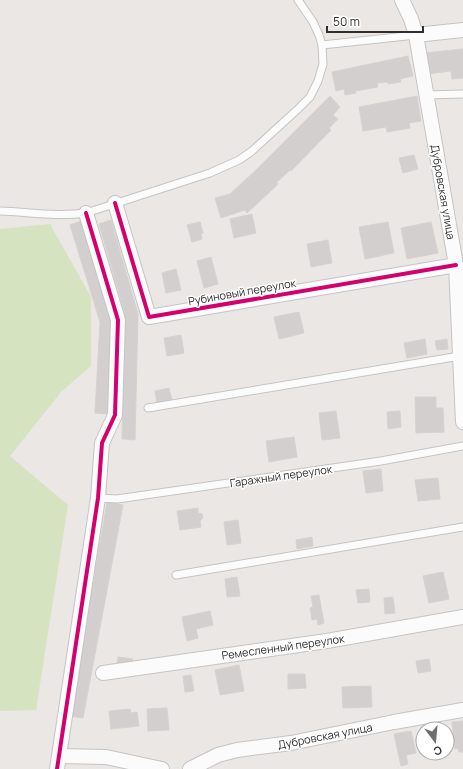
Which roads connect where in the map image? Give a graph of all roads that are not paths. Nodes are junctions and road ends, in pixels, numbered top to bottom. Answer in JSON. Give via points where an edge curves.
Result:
{"nodes":[{"id":1,"x":298,"y":0,"type":"edge"},
{"id":2,"x":402,"y":0,"type":"edge"},
{"id":3,"x":463,"y":30,"type":"edge"},
{"id":4,"x":416,"y":34,"type":"junction"},
{"id":5,"x":322,"y":45,"type":"junction"},
{"id":6,"x":463,"y":94,"type":"edge"},
{"id":7,"x":426,"y":95,"type":"junction"},
{"id":8,"x":115,"y":203,"type":"junction"},
{"id":9,"x":0,"y":211,"type":"edge"},
{"id":10,"x":86,"y":213,"type":"junction"},
{"id":11,"x":456,"y":265,"type":"junction"},
{"id":12,"x":460,"y":356,"type":"junction"},
{"id":13,"x":148,"y":408,"type":"dead end"},
{"id":14,"x":463,"y":422,"type":"edge"},
{"id":15,"x":463,"y":446,"type":"edge"},
{"id":16,"x":98,"y":498,"type":"junction"},
{"id":17,"x":463,"y":527,"type":"edge"},
{"id":18,"x":176,"y":575,"type":"dead end"},
{"id":19,"x":463,"y":617,"type":"edge"},
{"id":20,"x":103,"y":673,"type":"dead end"},
{"id":21,"x":463,"y":710,"type":"edge"},
{"id":22,"x":58,"y":762,"type":"edge"},
{"id":23,"x":162,"y":769,"type":"edge"},
{"id":24,"x":190,"y":769,"type":"edge"}],
"edges":[{"from":1,"to":5,"type":"lane","via":[[314,22]]},
{"from":2,"to":4,"type":"street","name":"Дубровская улица"},
{"from":3,"to":4,"type":"street"},
{"from":4,"to":5,"type":"lane"},
{"from":4,"to":7,"type":"street","name":"Дубровская улица"},
{"from":5,"to":8,"type":"lane","via":[[323,64],[310,97],[252,151],[210,173]]},
{"from":6,"to":7,"type":"lane"},
{"from":7,"to":11,"type":"street","name":"Дубровская улица"},
{"from":8,"to":10,"type":"lane"},
{"from":8,"to":11,"type":"street","name":"Рубиновый переулок","via":[[149,317]]},
{"from":9,"to":10,"type":"lane","via":[[53,215]]},
{"from":10,"to":16,"type":"street","via":[[118,320],[115,415],[102,443]]},
{"from":11,"to":12,"type":"street","name":"Дубровская улица"},
{"from":12,"to":13,"type":"lane"},
{"from":12,"to":14,"type":"street","name":"Дубровская улица"},
{"from":15,"to":16,"type":"lane","name":"Гаражный переулок","via":[[374,462],[118,499]]},
{"from":16,"to":22,"type":"street"},
{"from":17,"to":18,"type":"lane"},
{"from":19,"to":20,"type":"street","name":"Ремесленный переулок","via":[[327,641]]},
{"from":21,"to":24,"type":"street","name":"Дубровская улица","via":[[291,743],[237,750],[218,755]]},
{"from":22,"to":23,"type":"street","via":[[106,757]]}]}
